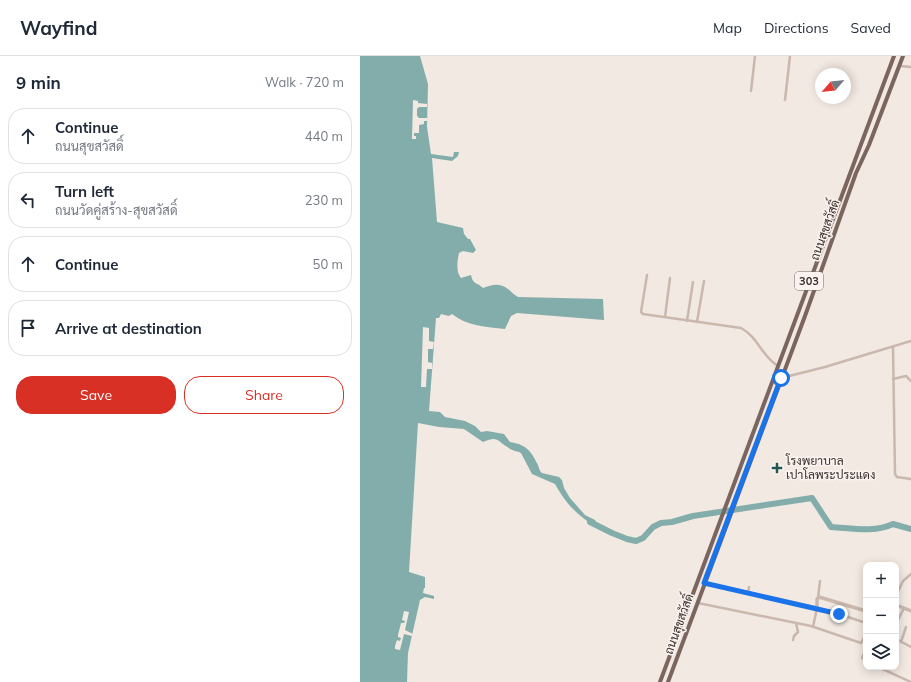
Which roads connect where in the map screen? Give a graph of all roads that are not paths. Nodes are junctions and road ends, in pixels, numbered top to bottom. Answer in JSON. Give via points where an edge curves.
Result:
{"nodes":[{"id":1,"x":755,"y":56,"type":"edge"},
{"id":2,"x":790,"y":56,"type":"edge"},
{"id":3,"x":894,"y":56,"type":"edge"},
{"id":4,"x":903,"y":56,"type":"edge"},
{"id":5,"x":899,"y":66,"type":"junction"},
{"id":6,"x":911,"y":67,"type":"edge"},
{"id":7,"x":751,"y":91,"type":"dead end"},
{"id":8,"x":785,"y":100,"type":"dead end"},
{"id":9,"x":647,"y":275,"type":"dead end"},
{"id":10,"x":670,"y":278,"type":"dead end"},
{"id":11,"x":704,"y":281,"type":"dead end"},
{"id":12,"x":693,"y":282,"type":"dead end"},
{"id":13,"x":665,"y":317,"type":"junction"},
{"id":14,"x":687,"y":321,"type":"junction"},
{"id":15,"x":697,"y":322,"type":"junction"},
{"id":16,"x":911,"y":341,"type":"edge"},
{"id":17,"x":892,"y":347,"type":"junction"},
{"id":18,"x":778,"y":366,"type":"junction"},
{"id":19,"x":781,"y":378,"type":"junction"},
{"id":20,"x":893,"y":379,"type":"junction"},
{"id":21,"x":911,"y":381,"type":"edge"},
{"id":22,"x":911,"y":479,"type":"edge"},
{"id":23,"x":911,"y":574,"type":"edge"},
{"id":24,"x":820,"y":581,"type":"dead end"},
{"id":25,"x":704,"y":583,"type":"junction"},
{"id":26,"x":749,"y":587,"type":"dead end"},
{"id":27,"x":899,"y":590,"type":"edge"},
{"id":28,"x":748,"y":593,"type":"junction"},
{"id":29,"x":818,"y":598,"type":"junction"},
{"id":30,"x":697,"y":603,"type":"junction"},
{"id":31,"x":899,"y":606,"type":"edge"},
{"id":32,"x":816,"y":608,"type":"junction"},
{"id":33,"x":904,"y":608,"type":"junction"},
{"id":34,"x":863,"y":610,"type":"edge"},
{"id":35,"x":911,"y":611,"type":"edge"},
{"id":36,"x":899,"y":618,"type":"edge"},
{"id":37,"x":796,"y":623,"type":"junction"},
{"id":38,"x":863,"y":623,"type":"edge"},
{"id":39,"x":813,"y":627,"type":"junction"},
{"id":40,"x":906,"y":627,"type":"dead end"},
{"id":41,"x":793,"y":640,"type":"dead end"},
{"id":42,"x":900,"y":642,"type":"joint"},
{"id":43,"x":862,"y":643,"type":"edge"},
{"id":44,"x":911,"y":647,"type":"edge"},
{"id":45,"x":885,"y":670,"type":"edge"},
{"id":46,"x":660,"y":682,"type":"edge"},
{"id":47,"x":668,"y":682,"type":"edge"},
{"id":48,"x":911,"y":682,"type":"edge"}],
"edges":[{"from":1,"to":7,"type":"street"},
{"from":2,"to":8,"type":"street"},
{"from":3,"to":18,"type":"main road","name":"ถนนสุขสวัสดิ์","number":"303"},
{"from":4,"to":5,"type":"main road","name":"ถนนสุขสวัสดิ์","number":"303"},
{"from":5,"to":6,"type":"street"},
{"from":5,"to":19,"type":"main road","name":"ถนนสุขสวัสดิ์","number":"303","via":[[854,178]]},
{"from":9,"to":13,"type":"street","via":[[641,312]]},
{"from":10,"to":13,"type":"street"},
{"from":11,"to":15,"type":"street"},
{"from":12,"to":14,"type":"street"},
{"from":13,"to":14,"type":"street"},
{"from":14,"to":15,"type":"street"},
{"from":15,"to":18,"type":"street","via":[[741,328],[754,338],[771,362]]},
{"from":16,"to":17,"type":"street"},
{"from":17,"to":19,"type":"street"},
{"from":17,"to":20,"type":"street"},
{"from":18,"to":46,"type":"main road","name":"ถนนสุขสวัสดิ์","number":"303"},
{"from":19,"to":25,"type":"main road","name":"ถนนสุขสวัสดิ์","number":"303"},
{"from":20,"to":21,"type":"street","via":[[906,376]]},
{"from":20,"to":22,"type":"street","via":[[895,474],[897,477]]},
{"from":23,"to":27,"type":"street","via":[[903,581]]},
{"from":24,"to":29,"type":"street"},
{"from":25,"to":28,"type":"street"},
{"from":25,"to":30,"type":"main road","name":"ถนนสุขสวัสดิ์","number":"303"},
{"from":26,"to":28,"type":"street"},
{"from":28,"to":32,"type":"street"},
{"from":29,"to":32,"type":"street"},
{"from":29,"to":34,"type":"street"},
{"from":30,"to":37,"type":"street"},
{"from":30,"to":47,"type":"main road","name":"ถนนสุขสวัสดิ์","number":"303"},
{"from":31,"to":33,"type":"street"},
{"from":32,"to":38,"type":"street"},
{"from":32,"to":39,"type":"street"},
{"from":33,"to":35,"type":"street"},
{"from":33,"to":36,"type":"street"},
{"from":37,"to":39,"type":"street"},
{"from":37,"to":41,"type":"street","via":[[798,632]]},
{"from":39,"to":43,"type":"street"},
{"from":40,"to":42,"type":"street"},
{"from":42,"to":44,"type":"street"},
{"from":45,"to":48,"type":"street"}]}
